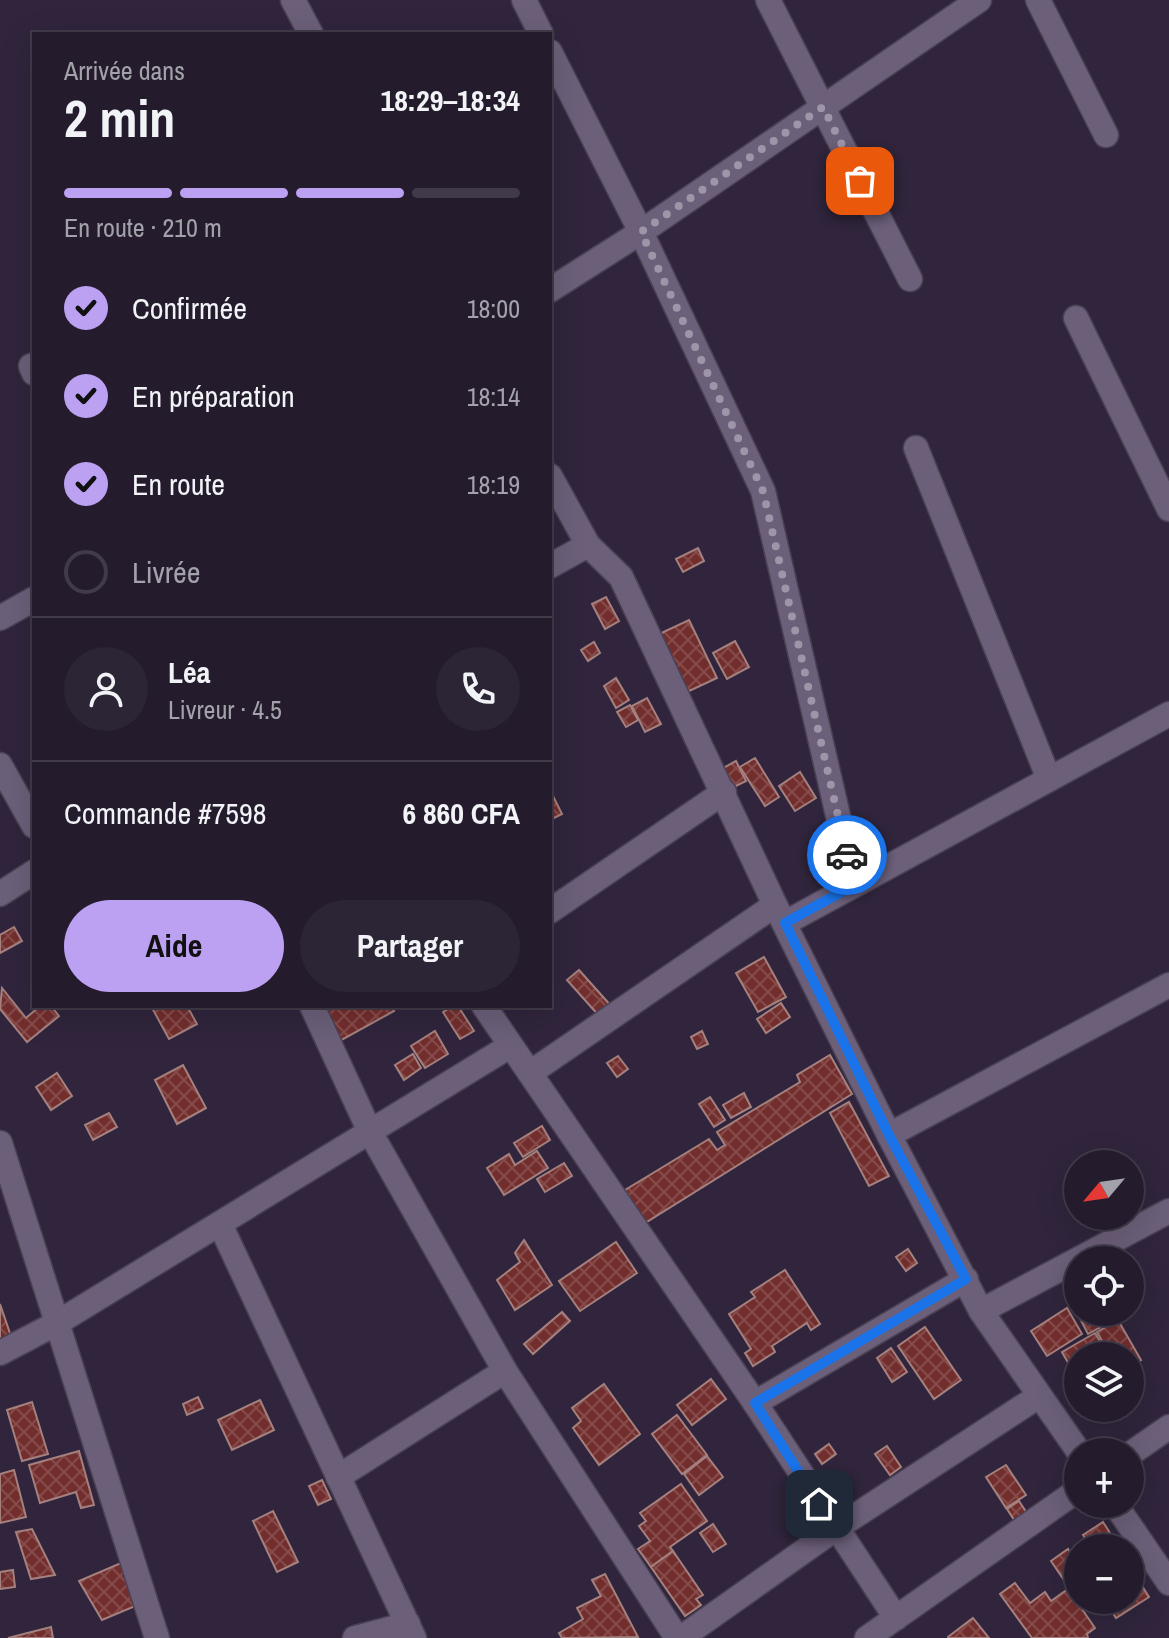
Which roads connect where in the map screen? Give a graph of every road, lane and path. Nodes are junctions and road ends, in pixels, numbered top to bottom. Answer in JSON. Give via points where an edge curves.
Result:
{"nodes":[{"id":1,"x":293,"y":0,"type":"edge"},
{"id":2,"x":524,"y":0,"type":"edge"},
{"id":3,"x":768,"y":0,"type":"edge"},
{"id":4,"x":979,"y":0,"type":"edge"},
{"id":5,"x":1038,"y":0,"type":"edge"},
{"id":6,"x":310,"y":32,"type":"edge"},
{"id":7,"x":540,"y":32,"type":"edge"},
{"id":8,"x":552,"y":56,"type":"edge"},
{"id":9,"x":823,"y":107,"type":"junction"},
{"id":10,"x":1106,"y":135,"type":"dead end"},
{"id":11,"x":641,"y":232,"type":"junction"},
{"id":12,"x":910,"y":279,"type":"dead end"},
{"id":13,"x":552,"y":289,"type":"edge"},
{"id":14,"x":1076,"y":318,"type":"dead end"},
{"id":15,"x":916,"y":448,"type":"dead end"},
{"id":16,"x":552,"y":480,"type":"edge"},
{"id":17,"x":1169,"y":509,"type":"edge"},
{"id":18,"x":588,"y":545,"type":"junction"},
{"id":19,"x":552,"y":565,"type":"edge"},
{"id":20,"x":32,"y":600,"type":"edge"},
{"id":21,"x":0,"y":618,"type":"edge"},
{"id":22,"x":1169,"y":714,"type":"edge"},
{"id":23,"x":0,"y":765,"type":"edge"},
{"id":24,"x":1049,"y":779,"type":"junction"},
{"id":25,"x":724,"y":792,"type":"junction"},
{"id":26,"x":32,"y":822,"type":"edge"},
{"id":27,"x":32,"y":873,"type":"edge"},
{"id":28,"x":854,"y":885,"type":"junction"},
{"id":29,"x":0,"y":894,"type":"edge"},
{"id":30,"x":552,"y":910,"type":"edge"},
{"id":31,"x":780,"y":914,"type":"junction"},
{"id":32,"x":1169,"y":985,"type":"edge"},
{"id":33,"x":313,"y":1008,"type":"edge"},
{"id":34,"x":485,"y":1008,"type":"edge"},
{"id":35,"x":510,"y":1046,"type":"junction"},
{"id":36,"x":530,"y":1073,"type":"junction"},
{"id":37,"x":370,"y":1132,"type":"junction"},
{"id":38,"x":889,"y":1135,"type":"junction"},
{"id":39,"x":0,"y":1143,"type":"edge"},
{"id":40,"x":1169,"y":1211,"type":"edge"},
{"id":41,"x":220,"y":1224,"type":"junction"},
{"id":42,"x":966,"y":1279,"type":"junction"},
{"id":43,"x":981,"y":1311,"type":"junction"},
{"id":44,"x":57,"y":1323,"type":"junction"},
{"id":45,"x":0,"y":1353,"type":"edge"},
{"id":46,"x":505,"y":1371,"type":"junction"},
{"id":47,"x":1039,"y":1396,"type":"junction"},
{"id":48,"x":755,"y":1403,"type":"junction"},
{"id":49,"x":1169,"y":1427,"type":"edge"},
{"id":50,"x":1069,"y":1438,"type":"edge"},
{"id":51,"x":1144,"y":1444,"type":"edge"},
{"id":52,"x":338,"y":1477,"type":"junction"},
{"id":53,"x":1064,"y":1500,"type":"edge"},
{"id":54,"x":1125,"y":1518,"type":"edge"},
{"id":55,"x":835,"y":1529,"type":"junction"},
{"id":56,"x":1169,"y":1583,"type":"edge"},
{"id":57,"x":896,"y":1618,"type":"junction"},
{"id":58,"x":710,"y":1627,"type":"edge"},
{"id":59,"x":411,"y":1631,"type":"edge"},
{"id":60,"x":157,"y":1638,"type":"edge"},
{"id":61,"x":355,"y":1638,"type":"edge"},
{"id":62,"x":679,"y":1638,"type":"edge"},
{"id":63,"x":867,"y":1638,"type":"edge"}],
"edges":[{"from":1,"to":6,"type":"street"},
{"from":2,"to":7,"type":"street"},
{"from":3,"to":9,"type":"street"},
{"from":4,"to":9,"type":"street"},
{"from":5,"to":10,"type":"street"},
{"from":8,"to":11,"type":"street"},
{"from":9,"to":11,"type":"street"},
{"from":9,"to":12,"type":"street"},
{"from":11,"to":13,"type":"street"},
{"from":11,"to":28,"type":"street","via":[[763,491]]},
{"from":14,"to":17,"type":"street"},
{"from":15,"to":24,"type":"street"},
{"from":16,"to":18,"type":"street"},
{"from":18,"to":19,"type":"street"},
{"from":18,"to":25,"type":"street","via":[[621,577]]},
{"from":20,"to":21,"type":"street"},
{"from":22,"to":24,"type":"street"},
{"from":23,"to":26,"type":"street"},
{"from":24,"to":28,"type":"street"},
{"from":25,"to":30,"type":"street"},
{"from":25,"to":31,"type":"street"},
{"from":27,"to":29,"type":"street"},
{"from":28,"to":31,"type":"street"},
{"from":31,"to":36,"type":"street"},
{"from":31,"to":38,"type":"street"},
{"from":32,"to":38,"type":"street"},
{"from":33,"to":37,"type":"street"},
{"from":34,"to":35,"type":"street"},
{"from":35,"to":36,"type":"street"},
{"from":35,"to":37,"type":"street"},
{"from":36,"to":48,"type":"street"},
{"from":37,"to":41,"type":"street"},
{"from":37,"to":46,"type":"street"},
{"from":38,"to":42,"type":"street"},
{"from":39,"to":44,"type":"street"},
{"from":40,"to":43,"type":"street"},
{"from":41,"to":44,"type":"street"},
{"from":41,"to":52,"type":"street"},
{"from":42,"to":43,"type":"street"},
{"from":42,"to":48,"type":"street"},
{"from":43,"to":47,"type":"street"},
{"from":44,"to":45,"type":"street"},
{"from":44,"to":60,"type":"street"},
{"from":46,"to":52,"type":"street"},
{"from":46,"to":62,"type":"street"},
{"from":47,"to":50,"type":"street"},
{"from":47,"to":55,"type":"street"},
{"from":48,"to":55,"type":"street"},
{"from":49,"to":51,"type":"street"},
{"from":52,"to":59,"type":"street"},
{"from":53,"to":57,"type":"street"},
{"from":54,"to":56,"type":"street"},
{"from":55,"to":57,"type":"street"},
{"from":55,"to":58,"type":"street"},
{"from":57,"to":63,"type":"street"},
{"from":58,"to":62,"type":"street"},
{"from":59,"to":61,"type":"street"}]}
